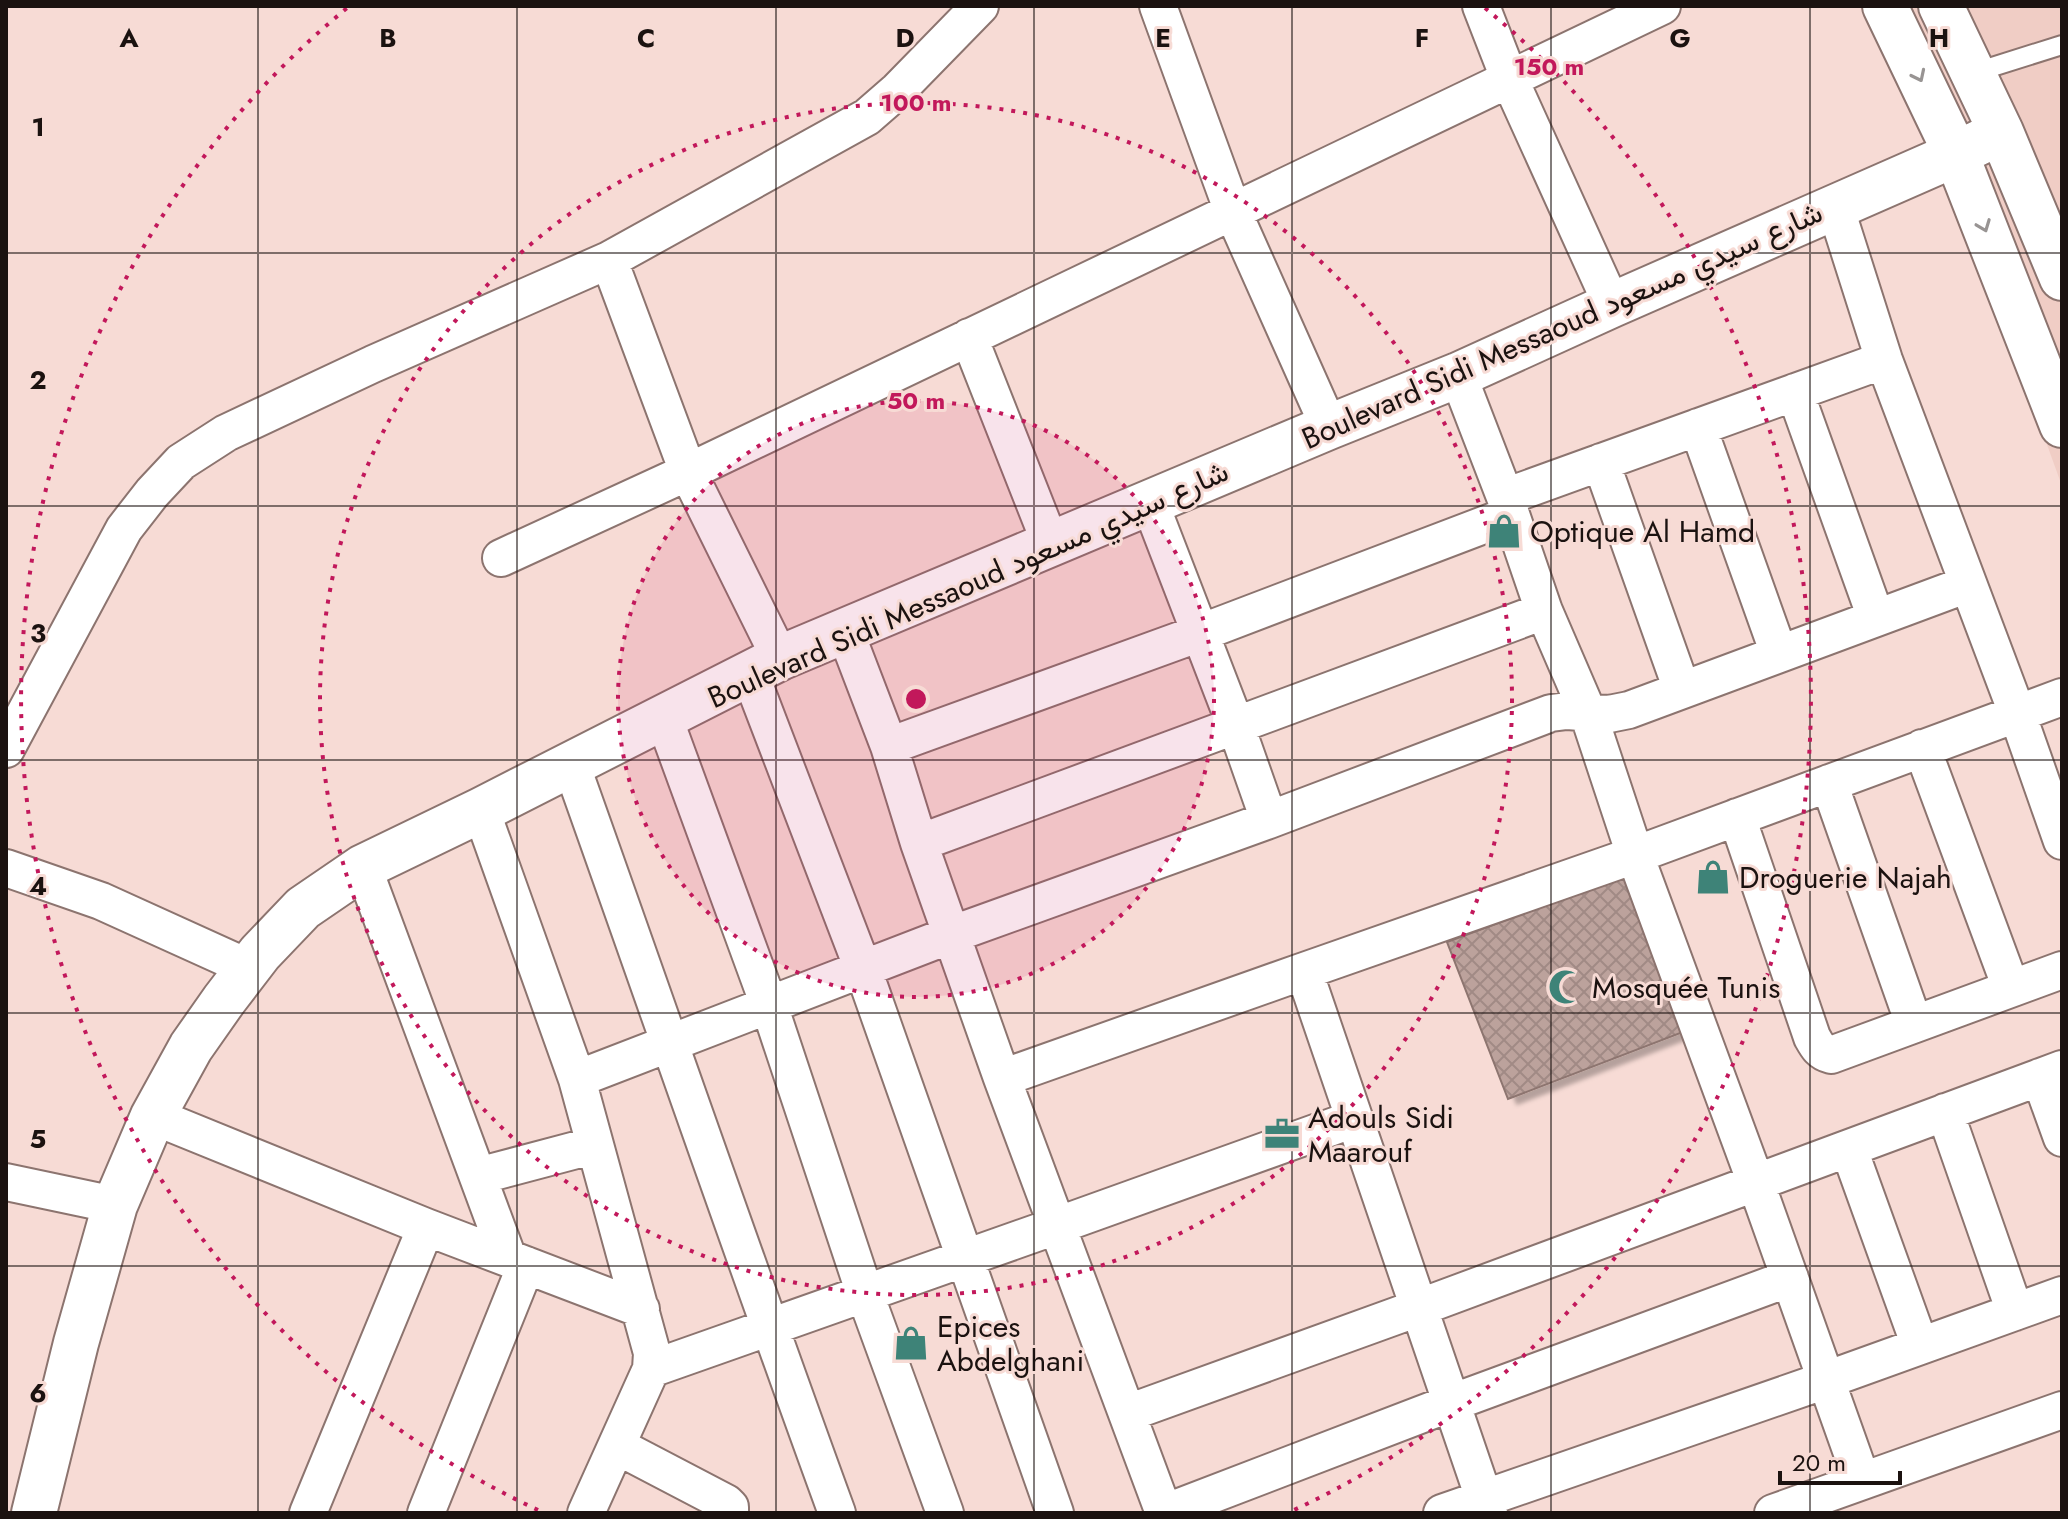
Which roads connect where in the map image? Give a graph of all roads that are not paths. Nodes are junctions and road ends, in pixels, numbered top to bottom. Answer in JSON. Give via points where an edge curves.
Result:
{"nodes":[{"id":1,"x":980,"y":6,"type":"edge"},
{"id":2,"x":1158,"y":6,"type":"edge"},
{"id":3,"x":1481,"y":6,"type":"edge"},
{"id":4,"x":1662,"y":6,"type":"edge"},
{"id":5,"x":1885,"y":6,"type":"edge"},
{"id":6,"x":1941,"y":6,"type":"edge"},
{"id":7,"x":2062,"y":45,"type":"edge"},
{"id":8,"x":1973,"y":74,"type":"junction"},
{"id":9,"x":1509,"y":78,"type":"junction"},
{"id":10,"x":2001,"y":132,"type":"junction"},
{"id":11,"x":1956,"y":154,"type":"junction"},
{"id":12,"x":1835,"y":206,"type":"junction"},
{"id":13,"x":1233,"y":212,"type":"junction"},
{"id":14,"x":609,"y":260,"type":"junction"},
{"id":15,"x":2062,"y":278,"type":"edge"},
{"id":16,"x":1612,"y":305,"type":"junction"},
{"id":17,"x":969,"y":337,"type":"junction"},
{"id":18,"x":1884,"y":360,"type":"junction"},
{"id":19,"x":1458,"y":375,"type":"junction"},
{"id":20,"x":1795,"y":392,"type":"junction"},
{"id":21,"x":2062,"y":425,"type":"edge"},
{"id":22,"x":1329,"y":427,"type":"junction"},
{"id":23,"x":1698,"y":427,"type":"junction"},
{"id":24,"x":1601,"y":462,"type":"junction"},
{"id":25,"x":688,"y":472,"type":"junction"},
{"id":26,"x":1150,"y":503,"type":"junction"},
{"id":27,"x":1507,"y":506,"type":"junction"},
{"id":28,"x":1051,"y":545,"type":"junction"},
{"id":29,"x":501,"y":558,"type":"dead end"},
{"id":30,"x":1968,"y":584,"type":"junction"},
{"id":31,"x":1544,"y":611,"type":"junction"},
{"id":32,"x":1876,"y":618,"type":"junction"},
{"id":33,"x":845,"y":631,"type":"junction"},
{"id":34,"x":1200,"y":633,"type":"junction"},
{"id":35,"x":1779,"y":654,"type":"junction"},
{"id":36,"x":765,"y":666,"type":"junction"},
{"id":37,"x":1682,"y":690,"type":"junction"},
{"id":38,"x":2062,"y":697,"type":"edge"},
{"id":39,"x":1588,"y":713,"type":"junction"},
{"id":40,"x":2017,"y":713,"type":"junction"},
{"id":41,"x":664,"y":718,"type":"junction"},
{"id":42,"x":1236,"y":726,"type":"junction"},
{"id":43,"x":889,"y":746,"type":"junction"},
{"id":44,"x":1922,"y":748,"type":"junction"},
{"id":45,"x":6,"y":749,"type":"edge"},
{"id":46,"x":571,"y":764,"type":"junction"},
{"id":47,"x":1829,"y":783,"type":"junction"},
{"id":48,"x":481,"y":810,"type":"junction"},
{"id":49,"x":1737,"y":817,"type":"junction"},
{"id":50,"x":1269,"y":820,"type":"junction"},
{"id":51,"x":2062,"y":841,"type":"edge"},
{"id":52,"x":919,"y":843,"type":"junction"},
{"id":53,"x":1635,"y":855,"type":"junction"},
{"id":54,"x":363,"y":867,"type":"junction"},
{"id":55,"x":6,"y":868,"type":"edge"},
{"id":56,"x":953,"y":934,"type":"junction"},
{"id":57,"x":249,"y":968,"type":"junction"},
{"id":58,"x":863,"y":969,"type":"junction"},
{"id":59,"x":2062,"y":970,"type":"edge"},
{"id":60,"x":1304,"y":971,"type":"junction"},
{"id":61,"x":2011,"y":988,"type":"junction"},
{"id":62,"x":769,"y":1005,"type":"junction"},
{"id":63,"x":1914,"y":1024,"type":"junction"},
{"id":64,"x":670,"y":1042,"type":"junction"},
{"id":65,"x":2051,"y":1073,"type":"edge"},
{"id":66,"x":1002,"y":1078,"type":"junction"},
{"id":67,"x":577,"y":1079,"type":"junction"},
{"id":68,"x":1945,"y":1112,"type":"junction"},
{"id":69,"x":153,"y":1116,"type":"junction"},
{"id":70,"x":1354,"y":1119,"type":"junction"},
{"id":71,"x":2062,"y":1138,"type":"edge"},
{"id":72,"x":595,"y":1145,"type":"junction"},
{"id":73,"x":1849,"y":1149,"type":"junction"},
{"id":74,"x":478,"y":1176,"type":"junction"},
{"id":75,"x":6,"y":1182,"type":"edge"},
{"id":76,"x":1756,"y":1183,"type":"junction"},
{"id":77,"x":115,"y":1205,"type":"junction"},
{"id":78,"x":1056,"y":1226,"type":"junction"},
{"id":79,"x":426,"y":1227,"type":"junction"},
{"id":80,"x":966,"y":1258,"type":"junction"},
{"id":81,"x":517,"y":1262,"type":"junction"},
{"id":82,"x":1790,"y":1278,"type":"junction"},
{"id":83,"x":865,"y":1294,"type":"junction"},
{"id":84,"x":2062,"y":1295,"type":"edge"},
{"id":85,"x":1418,"y":1308,"type":"junction"},
{"id":86,"x":641,"y":1309,"type":"junction"},
{"id":87,"x":2015,"y":1312,"type":"junction"},
{"id":88,"x":769,"y":1327,"type":"junction"},
{"id":89,"x":1920,"y":1346,"type":"junction"},
{"id":90,"x":651,"y":1369,"type":"junction"},
{"id":91,"x":1826,"y":1380,"type":"junction"},
{"id":92,"x":1451,"y":1403,"type":"junction"},
{"id":93,"x":2062,"y":1410,"type":"edge"},
{"id":94,"x":1128,"y":1413,"type":"junction"},
{"id":95,"x":617,"y":1446,"type":"junction"},
{"id":96,"x":1862,"y":1481,"type":"junction"},
{"id":97,"x":1487,"y":1506,"type":"edge"},
{"id":98,"x":34,"y":1513,"type":"edge"},
{"id":99,"x":308,"y":1513,"type":"edge"},
{"id":100,"x":426,"y":1513,"type":"edge"},
{"id":101,"x":586,"y":1513,"type":"edge"},
{"id":102,"x":730,"y":1513,"type":"edge"},
{"id":103,"x":837,"y":1513,"type":"edge"},
{"id":104,"x":945,"y":1513,"type":"edge"},
{"id":105,"x":1055,"y":1513,"type":"edge"},
{"id":106,"x":1164,"y":1513,"type":"edge"},
{"id":107,"x":1442,"y":1513,"type":"edge"},
{"id":108,"x":1773,"y":1513,"type":"edge"}],
"edges":[{"from":1,"to":14,"type":"street","via":[[867,117]]},
{"from":2,"to":13,"type":"street"},
{"from":3,"to":9,"type":"street"},
{"from":4,"to":9,"type":"street"},
{"from":5,"to":11,"type":"street","one_way":true},
{"from":6,"to":8,"type":"street"},
{"from":7,"to":8,"type":"lane"},
{"from":8,"to":10,"type":"street"},
{"from":9,"to":13,"type":"street"},
{"from":9,"to":16,"type":"street"},
{"from":10,"to":11,"type":"street","name":"Boulevard Sidi Messaoud شارع سيدي مسعود"},
{"from":10,"to":15,"type":"street"},
{"from":11,"to":12,"type":"street","name":"Boulevard Sidi Messaoud شارع سيدي مسعود"},
{"from":11,"to":21,"type":"street","one_way":true},
{"from":12,"to":16,"type":"street","name":"Boulevard Sidi Messaoud شارع سيدي مسعود"},
{"from":12,"to":18,"type":"street"},
{"from":13,"to":17,"type":"street"},
{"from":13,"to":22,"type":"street"},
{"from":14,"to":25,"type":"street"},
{"from":14,"to":45,"type":"street","via":[[252,420],[181,462],[124,529]]},
{"from":16,"to":19,"type":"street","name":"Boulevard Sidi Messaoud شارع سيدي مسعود"},
{"from":17,"to":25,"type":"street"},
{"from":17,"to":28,"type":"street"},
{"from":18,"to":20,"type":"street"},
{"from":18,"to":30,"type":"street"},
{"from":19,"to":22,"type":"street","name":"Boulevard Sidi Messaoud شارع سيدي مسعود"},
{"from":19,"to":27,"type":"street"},
{"from":20,"to":23,"type":"street"},
{"from":20,"to":32,"type":"street"},
{"from":22,"to":26,"type":"street","name":"Boulevard Sidi Messaoud شارع سيدي مسعود"},
{"from":23,"to":24,"type":"street"},
{"from":23,"to":35,"type":"street"},
{"from":24,"to":27,"type":"street"},
{"from":24,"to":37,"type":"street"},
{"from":25,"to":29,"type":"street"},
{"from":25,"to":36,"type":"street"},
{"from":26,"to":28,"type":"street","name":"Boulevard Sidi Messaoud شارع سيدي مسعود"},
{"from":26,"to":34,"type":"street"},
{"from":27,"to":31,"type":"street"},
{"from":27,"to":34,"type":"street"},
{"from":28,"to":33,"type":"street","name":"Boulevard Sidi Messaoud شارع سيدي مسعود"},
{"from":30,"to":32,"type":"street"},
{"from":30,"to":40,"type":"street"},
{"from":31,"to":39,"type":"street"},
{"from":31,"to":42,"type":"street"},
{"from":32,"to":35,"type":"street"},
{"from":33,"to":36,"type":"street","name":"Boulevard Sidi Messaoud شارع سيدي مسعود"},
{"from":33,"to":43,"type":"street"},
{"from":34,"to":42,"type":"street"},
{"from":34,"to":43,"type":"street"},
{"from":35,"to":37,"type":"street"},
{"from":36,"to":41,"type":"street","name":"Boulevard Sidi Messaoud شارع سيدي مسعود"},
{"from":36,"to":58,"type":"street"},
{"from":37,"to":39,"type":"street","via":[[1629,710]]},
{"from":38,"to":40,"type":"street"},
{"from":39,"to":50,"type":"street","via":[[1551,713]]},
{"from":39,"to":53,"type":"street"},
{"from":40,"to":44,"type":"street"},
{"from":40,"to":51,"type":"street"},
{"from":41,"to":46,"type":"street","name":"Boulevard Sidi Messaoud شارع سيدي مسعود"},
{"from":41,"to":62,"type":"street"},
{"from":42,"to":50,"type":"street"},
{"from":42,"to":52,"type":"street"},
{"from":43,"to":52,"type":"street"},
{"from":44,"to":47,"type":"street"},
{"from":44,"to":61,"type":"street"},
{"from":46,"to":48,"type":"street","name":"Boulevard Sidi Messaoud شارع سيدي مسعود"},
{"from":46,"to":64,"type":"street"},
{"from":47,"to":49,"type":"street"},
{"from":47,"to":63,"type":"street"},
{"from":48,"to":54,"type":"street","name":"Boulevard Sidi Messaoud شارع سيدي مسعود"},
{"from":48,"to":67,"type":"street"},
{"from":49,"to":53,"type":"street"},
{"from":49,"to":63,"type":"street","via":[[1817,1046],[1831,1055]]},
{"from":50,"to":56,"type":"street"},
{"from":52,"to":56,"type":"street"},
{"from":53,"to":60,"type":"street"},
{"from":53,"to":76,"type":"street"},
{"from":54,"to":57,"type":"street","name":"Boulevard Sidi Messaoud شارع سيدي مسعود","via":[[303,908]]},
{"from":54,"to":74,"type":"street"},
{"from":55,"to":57,"type":"street","via":[[101,901]]},
{"from":56,"to":58,"type":"street"},
{"from":56,"to":66,"type":"street"},
{"from":57,"to":69,"type":"street","name":"Boulevard Sidi Messaoud شارع سيدي مسعود","via":[[191,1047]]},
{"from":58,"to":62,"type":"street"},
{"from":58,"to":80,"type":"street"},
{"from":59,"to":61,"type":"street"},
{"from":60,"to":66,"type":"street"},
{"from":60,"to":70,"type":"street"},
{"from":61,"to":63,"type":"street"},
{"from":62,"to":64,"type":"street"},
{"from":62,"to":83,"type":"street"},
{"from":64,"to":67,"type":"street"},
{"from":64,"to":88,"type":"street"},
{"from":65,"to":68,"type":"street"},
{"from":65,"to":71,"type":"street"},
{"from":66,"to":78,"type":"street"},
{"from":67,"to":72,"type":"street"},
{"from":68,"to":73,"type":"street"},
{"from":68,"to":87,"type":"street"},
{"from":69,"to":77,"type":"street","name":"Boulevard Sidi Messaoud شارع سيدي مسعود"},
{"from":69,"to":79,"type":"street"},
{"from":70,"to":78,"type":"street"},
{"from":70,"to":85,"type":"street"},
{"from":72,"to":74,"type":"street"},
{"from":72,"to":86,"type":"street"},
{"from":73,"to":76,"type":"street"},
{"from":73,"to":89,"type":"street"},
{"from":74,"to":81,"type":"street"},
{"from":75,"to":77,"type":"street"},
{"from":76,"to":82,"type":"street"},
{"from":76,"to":85,"type":"street"},
{"from":77,"to":98,"type":"street","name":"Boulevard Sidi Messaoud شارع سيدي مسعود"},
{"from":78,"to":80,"type":"street"},
{"from":78,"to":94,"type":"street"},
{"from":79,"to":81,"type":"street"},
{"from":79,"to":99,"type":"street"},
{"from":80,"to":83,"type":"street"},
{"from":80,"to":105,"type":"street"},
{"from":81,"to":86,"type":"street"},
{"from":81,"to":100,"type":"street"},
{"from":82,"to":91,"type":"street"},
{"from":82,"to":92,"type":"street"},
{"from":83,"to":88,"type":"street"},
{"from":83,"to":104,"type":"street"},
{"from":84,"to":87,"type":"street"},
{"from":85,"to":92,"type":"street"},
{"from":85,"to":94,"type":"street"},
{"from":86,"to":90,"type":"street"},
{"from":87,"to":89,"type":"street"},
{"from":88,"to":90,"type":"street"},
{"from":88,"to":103,"type":"street"},
{"from":89,"to":91,"type":"street"},
{"from":90,"to":95,"type":"street"},
{"from":91,"to":96,"type":"street"},
{"from":91,"to":97,"type":"street"},
{"from":92,"to":97,"type":"street"},
{"from":92,"to":106,"type":"street"},
{"from":93,"to":96,"type":"street"},
{"from":94,"to":106,"type":"street"},
{"from":95,"to":101,"type":"street"},
{"from":95,"to":102,"type":"street","via":[[726,1503]]},
{"from":96,"to":108,"type":"street"},
{"from":97,"to":107,"type":"street"}]}
